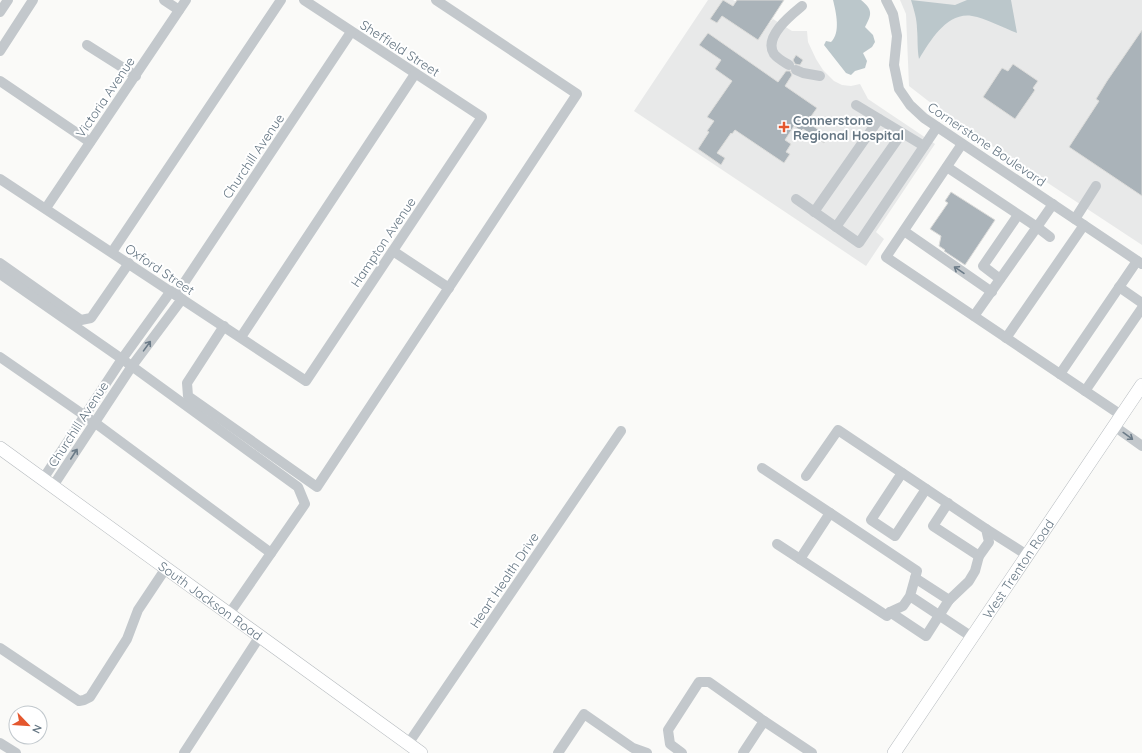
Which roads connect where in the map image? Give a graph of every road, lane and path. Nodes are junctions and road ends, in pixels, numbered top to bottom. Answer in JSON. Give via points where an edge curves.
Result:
{"nodes":[{"id":1,"x":8,"y":0,"type":"edge"},
{"id":2,"x":34,"y":0,"type":"edge"},
{"id":3,"x":164,"y":0,"type":"edge"},
{"id":4,"x":186,"y":0,"type":"edge"},
{"id":5,"x":281,"y":0,"type":"edge"},
{"id":6,"x":304,"y":0,"type":"edge"},
{"id":7,"x":436,"y":0,"type":"edge"},
{"id":8,"x":886,"y":0,"type":"edge"},
{"id":9,"x":802,"y":6,"type":"dead end"},
{"id":10,"x":179,"y":10,"type":"junction"},
{"id":11,"x":0,"y":12,"type":"edge"},
{"id":12,"x":351,"y":32,"type":"junction"},
{"id":13,"x":87,"y":45,"type":"dead end"},
{"id":14,"x":0,"y":51,"type":"edge"},
{"id":15,"x":415,"y":74,"type":"junction"},
{"id":16,"x":136,"y":76,"type":"junction"},
{"id":17,"x":820,"y":76,"type":"dead end"},
{"id":18,"x":0,"y":81,"type":"edge"},
{"id":19,"x":856,"y":105,"type":"dead end"},
{"id":20,"x":482,"y":117,"type":"joint"},
{"id":21,"x":878,"y":119,"type":"junction"},
{"id":22,"x":937,"y":127,"type":"junction"},
{"id":23,"x":902,"y":133,"type":"junction"},
{"id":24,"x":90,"y":142,"type":"junction"},
{"id":25,"x":962,"y":144,"type":"junction"},
{"id":26,"x":924,"y":146,"type":"junction"},
{"id":27,"x":947,"y":167,"type":"junction"},
{"id":28,"x":0,"y":179,"type":"edge"},
{"id":29,"x":1096,"y":186,"type":"dead end"},
{"id":30,"x":796,"y":199,"type":"dead end"},
{"id":31,"x":1053,"y":204,"type":"junction"},
{"id":32,"x":46,"y":208,"type":"junction"},
{"id":33,"x":814,"y":212,"type":"junction"},
{"id":34,"x":1018,"y":215,"type":"junction"},
{"id":35,"x":1075,"y":219,"type":"junction"},
{"id":36,"x":1084,"y":226,"type":"junction"},
{"id":37,"x":836,"y":227,"type":"junction"},
{"id":38,"x":1037,"y":227,"type":"junction"},
{"id":39,"x":904,"y":232,"type":"junction"},
{"id":40,"x":1050,"y":236,"type":"dead end"},
{"id":41,"x":392,"y":251,"type":"junction"},
{"id":42,"x":112,"y":252,"type":"junction"},
{"id":43,"x":0,"y":263,"type":"edge"},
{"id":44,"x":129,"y":263,"type":"junction"},
{"id":45,"x":1140,"y":263,"type":"edge"},
{"id":46,"x":0,"y":274,"type":"edge"},
{"id":47,"x":1000,"y":279,"type":"junction"},
{"id":48,"x":1119,"y":287,"type":"junction"},
{"id":49,"x":449,"y":288,"type":"junction"},
{"id":50,"x":992,"y":292,"type":"junction"},
{"id":51,"x":177,"y":295,"type":"junction"},
{"id":52,"x":1142,"y":303,"type":"edge"},
{"id":53,"x":1142,"y":308,"type":"edge"},
{"id":54,"x":974,"y":316,"type":"junction"},
{"id":55,"x":224,"y":326,"type":"junction"},
{"id":56,"x":241,"y":337,"type":"junction"},
{"id":57,"x":1006,"y":338,"type":"junction"},
{"id":58,"x":0,"y":357,"type":"edge"},
{"id":59,"x":122,"y":359,"type":"junction"},
{"id":60,"x":132,"y":366,"type":"junction"},
{"id":61,"x":1060,"y":374,"type":"junction"},
{"id":62,"x":306,"y":381,"type":"joint"},
{"id":63,"x":1142,"y":384,"type":"edge"},
{"id":64,"x":1085,"y":391,"type":"junction"},
{"id":65,"x":85,"y":415,"type":"junction"},
{"id":66,"x":1122,"y":415,"type":"junction"},
{"id":67,"x":94,"y":422,"type":"junction"},
{"id":68,"x":1114,"y":426,"type":"junction"},
{"id":69,"x":621,"y":431,"type":"dead end"},
{"id":70,"x":1142,"y":446,"type":"edge"},
{"id":71,"x":0,"y":448,"type":"edge"},
{"id":72,"x":762,"y":468,"type":"dead end"},
{"id":73,"x":902,"y":473,"type":"junction"},
{"id":74,"x":806,"y":476,"type":"dead end"},
{"id":75,"x":48,"y":483,"type":"junction"},
{"id":76,"x":926,"y":489,"type":"junction"},
{"id":77,"x":948,"y":503,"type":"junction"},
{"id":78,"x":830,"y":513,"type":"junction"},
{"id":79,"x":986,"y":529,"type":"junction"},
{"id":80,"x":776,"y":544,"type":"dead end"},
{"id":81,"x":271,"y":553,"type":"junction"},
{"id":82,"x":1027,"y":555,"type":"junction"},
{"id":83,"x":979,"y":556,"type":"junction"},
{"id":84,"x":800,"y":559,"type":"junction"},
{"id":85,"x":166,"y":568,"type":"junction"},
{"id":86,"x":915,"y":578,"type":"junction"},
{"id":87,"x":910,"y":596,"type":"junction"},
{"id":88,"x":949,"y":600,"type":"junction"},
{"id":89,"x":890,"y":612,"type":"junction"},
{"id":90,"x":229,"y":614,"type":"junction"},
{"id":91,"x":939,"y":615,"type":"junction"},
{"id":92,"x":260,"y":636,"type":"junction"},
{"id":93,"x":972,"y":637,"type":"junction"},
{"id":94,"x":0,"y":648,"type":"edge"},
{"id":95,"x":764,"y":720,"type":"junction"},
{"id":96,"x":0,"y":743,"type":"edge"},
{"id":97,"x":408,"y":744,"type":"junction"},
{"id":98,"x":16,"y":753,"type":"edge"},
{"id":99,"x":184,"y":753,"type":"edge"},
{"id":100,"x":421,"y":753,"type":"edge"},
{"id":101,"x":558,"y":753,"type":"edge"},
{"id":102,"x":647,"y":753,"type":"edge"},
{"id":103,"x":682,"y":753,"type":"edge"},
{"id":104,"x":743,"y":753,"type":"edge"},
{"id":105,"x":812,"y":753,"type":"edge"},
{"id":106,"x":894,"y":753,"type":"edge"}],
"edges":[{"from":1,"to":11,"type":"street"},
{"from":2,"to":14,"type":"street"},
{"from":3,"to":10,"type":"street"},
{"from":4,"to":10,"type":"street","name":"Victoria Avenue"},
{"from":5,"to":42,"type":"street"},
{"from":6,"to":12,"type":"street","name":"Sheffield Street"},
{"from":7,"to":49,"type":"street","via":[[577,94]]},
{"from":8,"to":22,"type":"street","name":"Cornerstone Boulevard","via":[[893,14],[897,36],[894,65],[899,89],[910,105]]},
{"from":9,"to":17,"type":"street","via":[[777,30],[772,42],[773,52],[803,74]]},
{"from":10,"to":16,"type":"street","name":"Victoria Avenue"},
{"from":12,"to":15,"type":"street","name":"Sheffield Street"},
{"from":12,"to":51,"type":"street","name":"Churchill Avenue"},
{"from":13,"to":16,"type":"street"},
{"from":15,"to":20,"type":"street","name":"Sheffield Street"},
{"from":15,"to":56,"type":"street"},
{"from":16,"to":24,"type":"street","name":"Victoria Avenue"},
{"from":18,"to":24,"type":"street"},
{"from":19,"to":21,"type":"street"},
{"from":20,"to":41,"type":"street","name":"Hampton Avenue"},
{"from":21,"to":23,"type":"street"},
{"from":21,"to":33,"type":"street"},
{"from":22,"to":25,"type":"street","name":"Cornerstone Boulevard"},
{"from":22,"to":26,"type":"street"},
{"from":23,"to":26,"type":"street"},
{"from":23,"to":37,"type":"street"},
{"from":24,"to":32,"type":"street","name":"Victoria Avenue"},
{"from":25,"to":27,"type":"street"},
{"from":25,"to":31,"type":"street","name":"Cornerstone Boulevard"},
{"from":26,"to":37,"type":"street","via":[[859,243]]},
{"from":27,"to":34,"type":"street"},
{"from":27,"to":39,"type":"street"},
{"from":28,"to":32,"type":"street","name":"Oxford Street"},
{"from":29,"to":35,"type":"street"},
{"from":30,"to":33,"type":"street"},
{"from":31,"to":35,"type":"street","name":"Cornerstone Boulevard"},
{"from":31,"to":38,"type":"street"},
{"from":32,"to":42,"type":"street","name":"Oxford Street"},
{"from":33,"to":37,"type":"street"},
{"from":34,"to":38,"type":"street"},
{"from":34,"to":47,"type":"street","via":[[983,266]]},
{"from":35,"to":36,"type":"street","name":"Cornerstone Boulevard"},
{"from":36,"to":45,"type":"street","name":"Cornerstone Boulevard"},
{"from":36,"to":57,"type":"street"},
{"from":38,"to":40,"type":"street"},
{"from":38,"to":47,"type":"street"},
{"from":50,"to":39,"type":"street","one_way":true},
{"from":39,"to":54,"type":"street","via":[[886,257]]},
{"from":41,"to":49,"type":"street"},
{"from":41,"to":62,"type":"street","name":"Hampton Avenue"},
{"from":42,"to":44,"type":"street","name":"Oxford Street"},
{"from":43,"to":44,"type":"street","via":[[81,320],[91,318]]},
{"from":44,"to":51,"type":"street","name":"Oxford Street"},
{"from":45,"to":48,"type":"street"},
{"from":46,"to":59,"type":"street"},
{"from":47,"to":50,"type":"street"},
{"from":48,"to":52,"type":"street"},
{"from":48,"to":61,"type":"street"},
{"from":49,"to":55,"type":"street","via":[[317,487],[188,396],[187,383]]},
{"from":50,"to":54,"type":"street"},
{"from":51,"to":55,"type":"street","name":"Oxford Street"},
{"from":51,"to":59,"type":"street","name":"Churchill Avenue"},
{"from":60,"to":51,"type":"street","name":"Churchill Avenue","one_way":true},
{"from":53,"to":64,"type":"street"},
{"from":54,"to":57,"type":"street"},
{"from":55,"to":56,"type":"street","name":"Oxford Street"},
{"from":56,"to":62,"type":"street","name":"Oxford Street"},
{"from":57,"to":61,"type":"street"},
{"from":58,"to":65,"type":"street"},
{"from":59,"to":60,"type":"street"},
{"from":59,"to":65,"type":"street","name":"Churchill Avenue"},
{"from":60,"to":67,"type":"street","name":"Churchill Avenue"},
{"from":60,"to":81,"type":"street","via":[[298,487],[305,504]]},
{"from":61,"to":64,"type":"street"},
{"from":63,"to":66,"type":"main road","name":"West Trenton Road"},
{"from":64,"to":66,"type":"street"},
{"from":65,"to":67,"type":"street"},
{"from":65,"to":75,"type":"street","name":"Churchill Avenue"},
{"from":66,"to":68,"type":"main road","name":"West Trenton Road"},
{"from":75,"to":67,"type":"street","name":"Churchill Avenue","one_way":true},
{"from":67,"to":81,"type":"street"},
{"from":68,"to":70,"type":"street","one_way":true},
{"from":68,"to":82,"type":"main road","name":"West Trenton Road"},
{"from":69,"to":97,"type":"street","name":"Heart Health Drive"},
{"from":71,"to":75,"type":"main road","name":"South Jackson Road"},
{"from":72,"to":78,"type":"street"},
{"from":73,"to":74,"type":"street","via":[[838,430]]},
{"from":73,"to":76,"type":"street"},
{"from":73,"to":76,"type":"street","via":[[871,520],[895,536]]},
{"from":75,"to":85,"type":"main road","name":"South Jackson Road"},
{"from":76,"to":77,"type":"street"},
{"from":77,"to":79,"type":"street"},
{"from":77,"to":83,"type":"street","via":[[933,526]]},
{"from":78,"to":84,"type":"street"},
{"from":78,"to":86,"type":"street","via":[[917,571]]},
{"from":79,"to":82,"type":"street"},
{"from":79,"to":83,"type":"street","via":[[989,542]]},
{"from":80,"to":84,"type":"street"},
{"from":81,"to":90,"type":"street"},
{"from":82,"to":93,"type":"main road","name":"West Trenton Road"},
{"from":83,"to":88,"type":"street","via":[[976,571]]},
{"from":84,"to":89,"type":"street","via":[[887,616]]},
{"from":85,"to":90,"type":"main road","name":"South Jackson Road"},
{"from":85,"to":94,"type":"street","via":[[138,610],[127,639],[90,697],[84,700],[79,701]]},
{"from":86,"to":87,"type":"street"},
{"from":86,"to":88,"type":"street"},
{"from":87,"to":89,"type":"street","via":[[903,606]]},
{"from":87,"to":91,"type":"street"},
{"from":88,"to":91,"type":"street"},
{"from":89,"to":91,"type":"street","via":[[926,636]]},
{"from":90,"to":92,"type":"main road","name":"South Jackson Road"},
{"from":91,"to":93,"type":"street"},
{"from":92,"to":97,"type":"main road","name":"South Jackson Road"},
{"from":92,"to":99,"type":"street"},
{"from":93,"to":106,"type":"main road","name":"West Trenton Road"},
{"from":95,"to":103,"type":"street","via":[[709,682],[699,682],[668,730],[670,744]]},
{"from":95,"to":104,"type":"street"},
{"from":95,"to":105,"type":"street"},
{"from":96,"to":98,"type":"street"},
{"from":97,"to":100,"type":"main road","name":"South Jackson Road"},
{"from":101,"to":102,"type":"street","via":[[584,714],[633,748]]}]}
